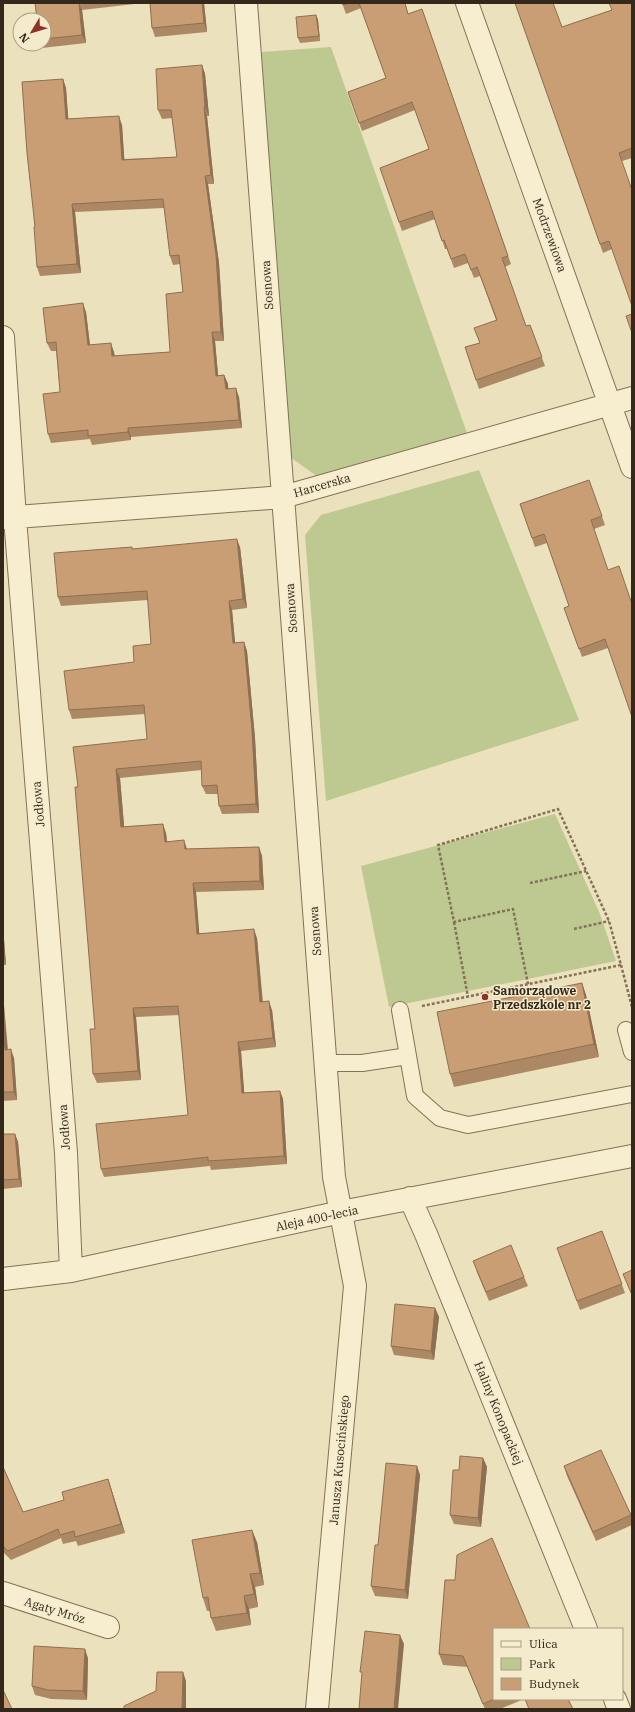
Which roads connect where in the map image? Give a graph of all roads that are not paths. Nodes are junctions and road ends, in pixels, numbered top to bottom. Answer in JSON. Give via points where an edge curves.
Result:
{"nodes":[{"id":1,"x":246,"y":3,"type":"edge"},
{"id":2,"x":467,"y":3,"type":"edge"},
{"id":3,"x":3,"y":337,"type":"edge"},
{"id":4,"x":632,"y":398,"type":"edge"},
{"id":5,"x":610,"y":404,"type":"junction"},
{"id":6,"x":632,"y":467,"type":"edge"},
{"id":7,"x":283,"y":497,"type":"junction"},
{"id":8,"x":9,"y":518,"type":"edge"},
{"id":9,"x":400,"y":1010,"type":"road end"},
{"id":10,"x":626,"y":1030,"type":"dead end"},
{"id":11,"x":632,"y":1052,"type":"edge"},
{"id":12,"x":408,"y":1056,"type":"junction"},
{"id":13,"x":325,"y":1063,"type":"junction"},
{"id":14,"x":632,"y":1094,"type":"edge"},
{"id":15,"x":632,"y":1156,"type":"edge"},
{"id":16,"x":410,"y":1198,"type":"junction"},
{"id":17,"x":341,"y":1212,"type":"junction"},
{"id":18,"x":71,"y":1271,"type":"junction"},
{"id":19,"x":3,"y":1280,"type":"edge"},
{"id":20,"x":3,"y":1593,"type":"edge"},
{"id":21,"x":108,"y":1627,"type":"dead end"},
{"id":22,"x":586,"y":1628,"type":"edge"},
{"id":23,"x":317,"y":1709,"type":"edge"}],
"edges":[{"from":1,"to":7,"type":"street","name":"Sosnowa"},
{"from":2,"to":5,"type":"street","name":"Modrzewiowa"},
{"from":3,"to":8,"type":"street","name":"Jodłowa"},
{"from":4,"to":5,"type":"street","name":"Harcerska"},
{"from":5,"to":6,"type":"street","name":"Modrzewiowa"},
{"from":5,"to":7,"type":"street","name":"Harcerska"},
{"from":7,"to":8,"type":"street","name":"Harcerska"},
{"from":7,"to":13,"type":"street","name":"Sosnowa"},
{"from":8,"to":18,"type":"street","name":"Jodłowa","via":[[66,1153]]},
{"from":9,"to":12,"type":"lane"},
{"from":10,"to":11,"type":"lane"},
{"from":12,"to":13,"type":"lane","via":[[362,1063]]},
{"from":12,"to":14,"type":"lane","via":[[415,1096],[440,1118],[468,1125]]},
{"from":13,"to":17,"type":"street","name":"Sosnowa","via":[[334,1177]]},
{"from":15,"to":16,"type":"street","name":"Aleja 400-lecia"},
{"from":16,"to":17,"type":"street","name":"Aleja 400-lecia"},
{"from":16,"to":22,"type":"street","name":"Haliny Konopackiej"},
{"from":17,"to":18,"type":"street","name":"Aleja 400-lecia"},
{"from":17,"to":23,"type":"street","name":"Janusza Kusocińskiego","via":[[355,1286]]},
{"from":18,"to":19,"type":"street","name":"Aleja 400-lecia"},
{"from":20,"to":21,"type":"street","name":"Agaty Mróz"}]}
